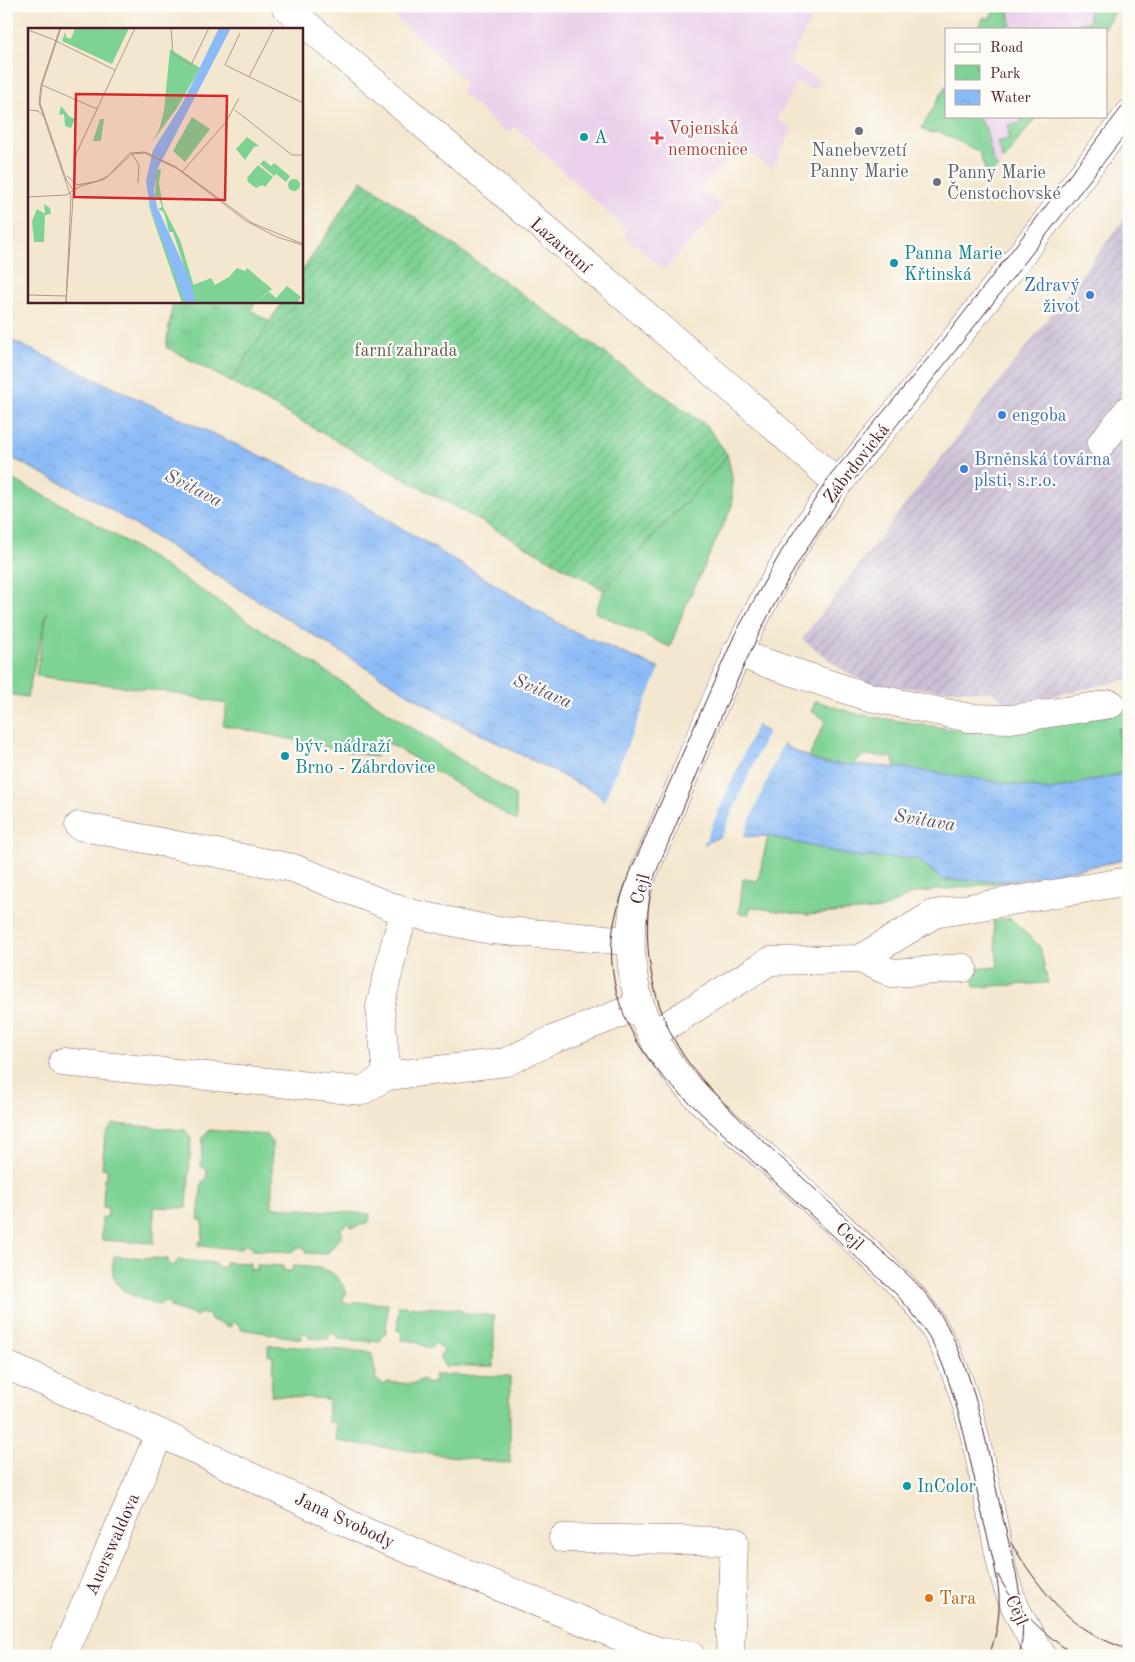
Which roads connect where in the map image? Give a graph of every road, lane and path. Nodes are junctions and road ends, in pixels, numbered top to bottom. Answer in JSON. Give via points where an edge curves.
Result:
{"nodes":[{"id":1,"x":285,"y":6,"type":"edge"},
{"id":2,"x":1129,"y":114,"type":"edge"},
{"id":3,"x":1129,"y":409,"type":"edge"},
{"id":4,"x":1101,"y":444,"type":"dead end"},
{"id":5,"x":837,"y":483,"type":"junction"},
{"id":6,"x":732,"y":662,"type":"junction"},
{"id":7,"x":1111,"y":704,"type":"dead end"},
{"id":8,"x":79,"y":826,"type":"dead end"},
{"id":9,"x":652,"y":853,"type":"joint"},
{"id":10,"x":1129,"y":881,"type":"edge"},
{"id":11,"x":405,"y":912,"type":"junction"},
{"id":12,"x":630,"y":940,"type":"junction"},
{"id":13,"x":860,"y":959,"type":"junction"},
{"id":14,"x":963,"y":968,"type":"dead end"},
{"id":15,"x":640,"y":1006,"type":"junction"},
{"id":16,"x":652,"y":1035,"type":"junction"},
{"id":17,"x":62,"y":1062,"type":"dead end"},
{"id":18,"x":387,"y":1076,"type":"junction"},
{"id":19,"x":6,"y":1365,"type":"edge"},
{"id":20,"x":160,"y":1433,"type":"junction"},
{"id":21,"x":563,"y":1538,"type":"dead end"},
{"id":22,"x":63,"y":1656,"type":"edge"},
{"id":23,"x":691,"y":1656,"type":"edge"},
{"id":24,"x":730,"y":1656,"type":"edge"},
{"id":25,"x":1042,"y":1656,"type":"edge"}],
"edges":[{"from":1,"to":5,"type":"street","name":"Lazaretní","via":[[739,395]]},
{"from":2,"to":5,"type":"street","name":"Zábrdovická","via":[[927,376]]},
{"from":3,"to":4,"type":"street"},
{"from":5,"to":6,"type":"street","name":"Zábrdovická","via":[[772,585]]},
{"from":6,"to":7,"type":"street","via":[[864,696],[970,718],[1011,719]]},
{"from":6,"to":9,"type":"street","name":"Zábrdovická"},
{"from":8,"to":11,"type":"street","via":[[293,868]]},
{"from":9,"to":12,"type":"street","name":"Cejl","via":[[637,890]]},
{"from":10,"to":13,"type":"street","via":[[934,914]]},
{"from":11,"to":12,"type":"street","via":[[491,930]]},
{"from":11,"to":18,"type":"street","via":[[380,1006]]},
{"from":12,"to":15,"type":"street","name":"Cejl"},
{"from":13,"to":14,"type":"street","via":[[892,973]]},
{"from":13,"to":16,"type":"street","via":[[770,961]]},
{"from":15,"to":16,"type":"street","name":"Cejl"},
{"from":15,"to":18,"type":"street","via":[[516,1059]]},
{"from":16,"to":25,"type":"street","name":"Cejl","via":[[664,1058],[699,1098],[913,1296],[933,1325],[951,1358],[966,1407],[1009,1594],[1023,1626]]},
{"from":17,"to":18,"type":"street","via":[[361,1090]]},
{"from":19,"to":20,"type":"street","name":"Jana Svobody"},
{"from":20,"to":22,"type":"street","name":"Auerswaldova"},
{"from":20,"to":23,"type":"street","name":"Jana Svobody","via":[[378,1537],[640,1645]]},
{"from":21,"to":24,"type":"street","via":[[734,1542]]}]}
